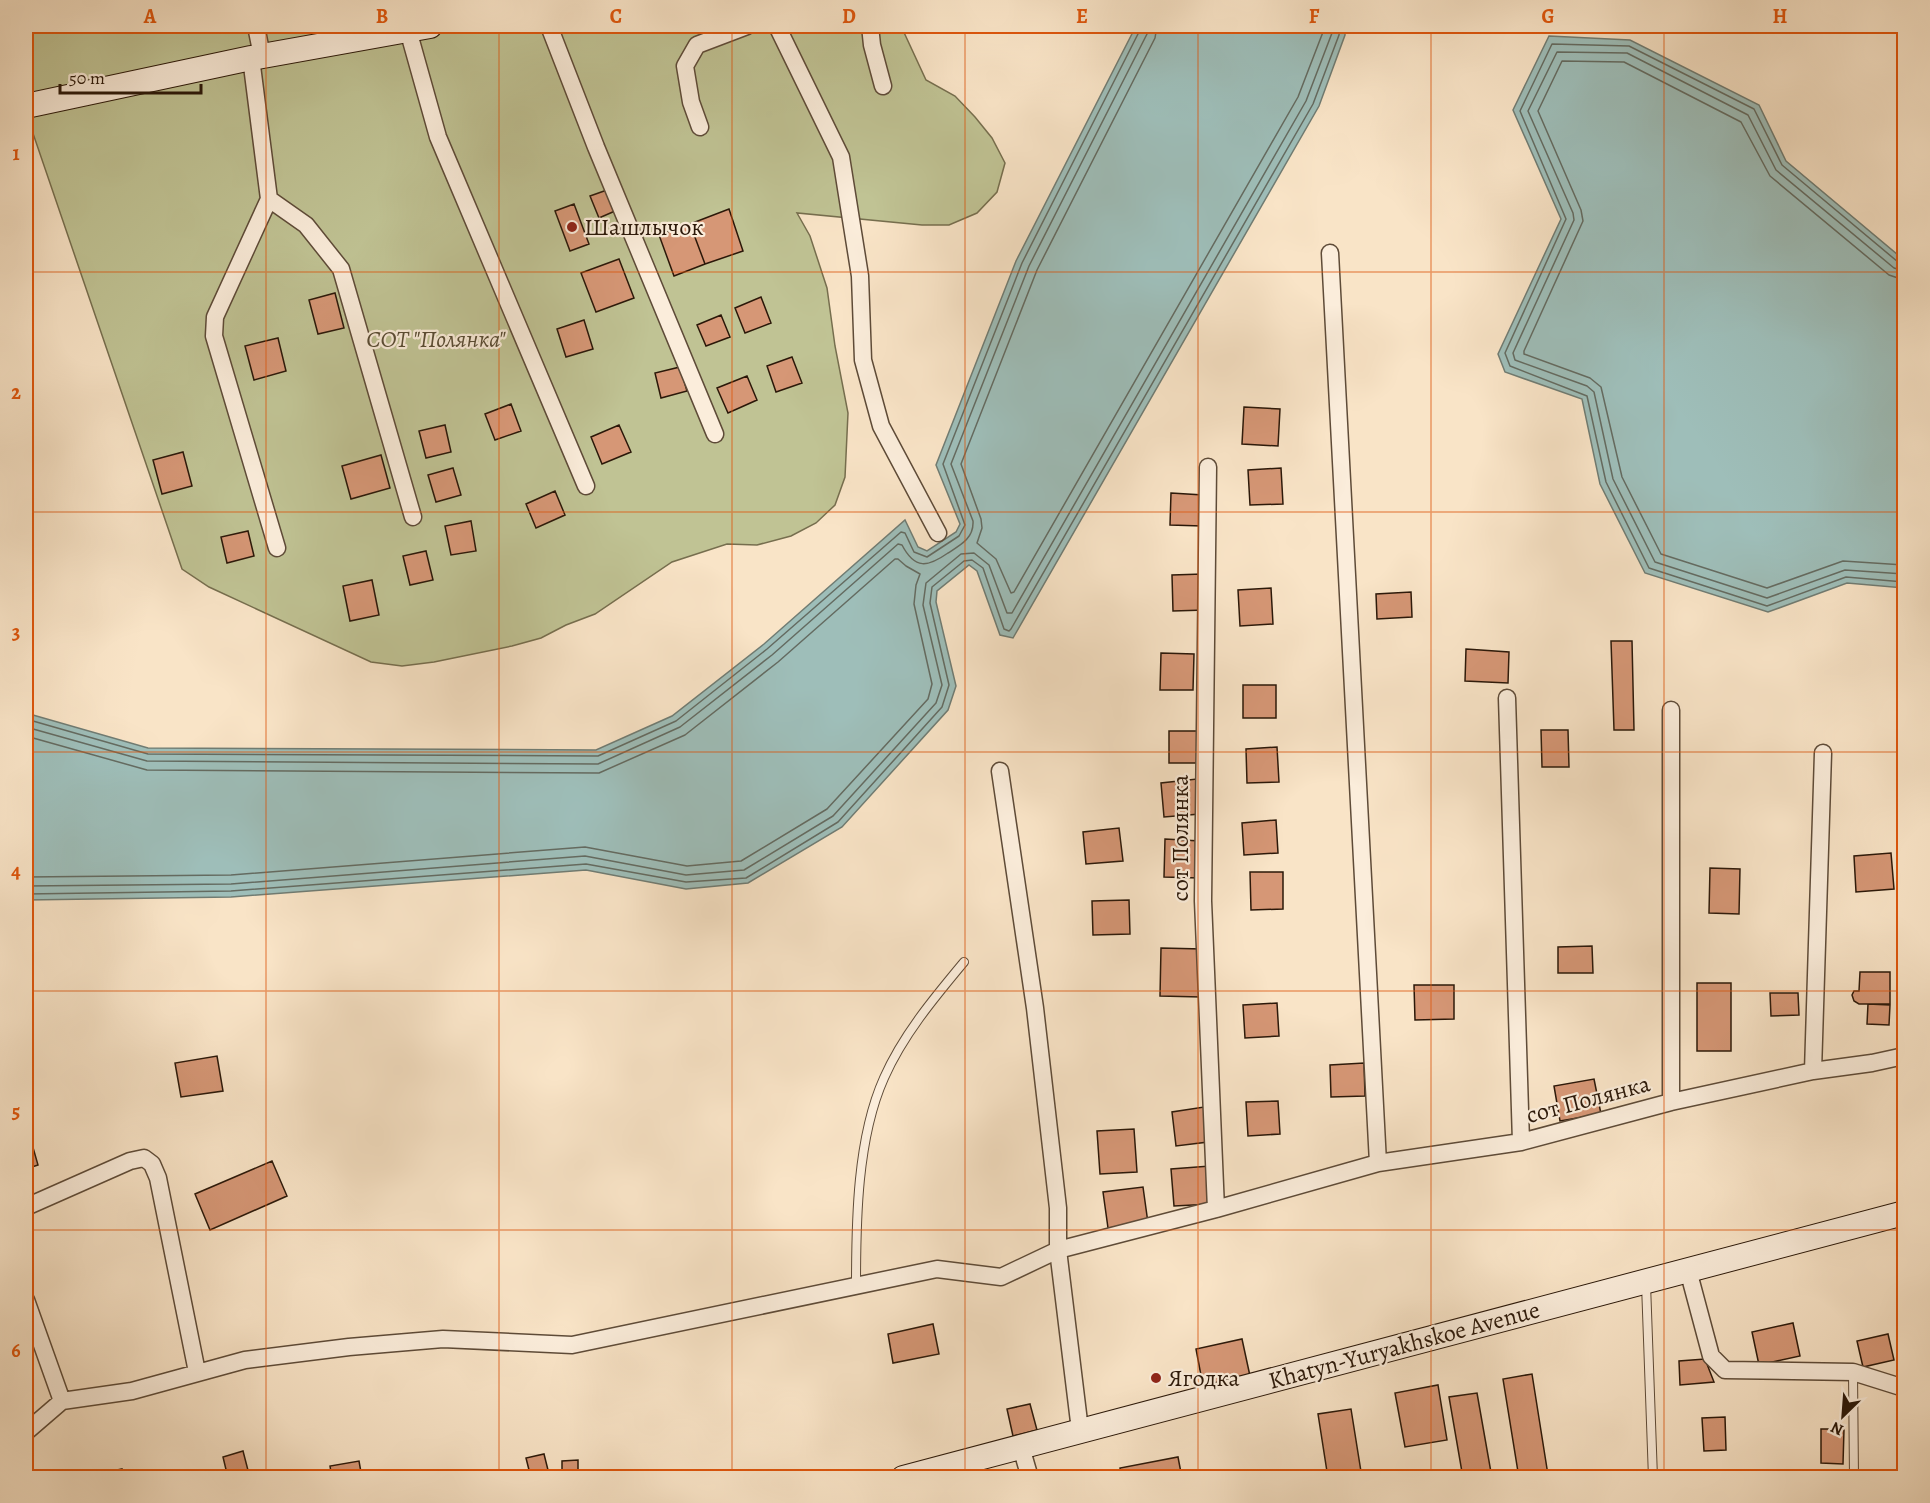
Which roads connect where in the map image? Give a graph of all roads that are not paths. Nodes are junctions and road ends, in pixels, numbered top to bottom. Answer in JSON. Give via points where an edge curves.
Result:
{"nodes":[{"id":1,"x":256,"y":26,"type":"edge"},
{"id":2,"x":549,"y":26,"type":"edge"},
{"id":3,"x":747,"y":26,"type":"edge"},
{"id":4,"x":777,"y":26,"type":"edge"},
{"id":5,"x":870,"y":26,"type":"edge"},
{"id":6,"x":419,"y":28,"type":"edge"},
{"id":7,"x":256,"y":57,"type":"junction"},
{"id":8,"x":883,"y":86,"type":"dead end"},
{"id":9,"x":26,"y":106,"type":"edge"},
{"id":10,"x":700,"y":127,"type":"dead end"},
{"id":11,"x":269,"y":199,"type":"junction"},
{"id":12,"x":1330,"y":253,"type":"dead end"},
{"id":13,"x":715,"y":434,"type":"dead end"},
{"id":14,"x":1208,"y":467,"type":"dead end"},
{"id":15,"x":586,"y":486,"type":"dead end"},
{"id":16,"x":413,"y":517,"type":"dead end"},
{"id":17,"x":938,"y":533,"type":"dead end"},
{"id":18,"x":277,"y":548,"type":"dead end"},
{"id":19,"x":1507,"y":698,"type":"dead end"},
{"id":20,"x":1671,"y":710,"type":"dead end"},
{"id":21,"x":1823,"y":753,"type":"dead end"},
{"id":22,"x":1000,"y":771,"type":"dead end"},
{"id":23,"x":964,"y":962,"type":"dead end"},
{"id":24,"x":1905,"y":1056,"type":"edge"},
{"id":25,"x":1813,"y":1071,"type":"junction"},
{"id":26,"x":1671,"y":1102,"type":"junction"},
{"id":27,"x":1521,"y":1142,"type":"junction"},
{"id":28,"x":1378,"y":1163,"type":"junction"},
{"id":29,"x":26,"y":1207,"type":"edge"},
{"id":30,"x":1216,"y":1209,"type":"junction"},
{"id":31,"x":1905,"y":1213,"type":"edge"},
{"id":32,"x":1058,"y":1250,"type":"junction"},
{"id":33,"x":1688,"y":1270,"type":"junction"},
{"id":34,"x":1646,"y":1281,"type":"junction"},
{"id":35,"x":856,"y":1286,"type":"junction"},
{"id":36,"x":26,"y":1300,"type":"edge"},
{"id":37,"x":197,"y":1372,"type":"junction"},
{"id":38,"x":1853,"y":1372,"type":"junction"},
{"id":39,"x":1905,"y":1388,"type":"edge"},
{"id":40,"x":62,"y":1401,"type":"junction"},
{"id":41,"x":1080,"y":1430,"type":"junction"},
{"id":42,"x":26,"y":1432,"type":"edge"},
{"id":43,"x":1021,"y":1447,"type":"junction"},
{"id":44,"x":950,"y":1472,"type":"edge"},
{"id":45,"x":903,"y":1478,"type":"edge"},
{"id":46,"x":1030,"y":1478,"type":"edge"},
{"id":47,"x":1653,"y":1478,"type":"edge"},
{"id":48,"x":1854,"y":1478,"type":"edge"}],
"edges":[{"from":1,"to":7,"type":"street"},
{"from":2,"to":13,"type":"street"},
{"from":3,"to":10,"type":"street","via":[[697,45],[685,66]]},
{"from":4,"to":17,"type":"street","via":[[841,157],[860,276],[863,360],[881,426]]},
{"from":5,"to":8,"type":"street"},
{"from":6,"to":7,"type":"main road"},
{"from":6,"to":15,"type":"street","via":[[438,137]]},
{"from":7,"to":9,"type":"main road"},
{"from":7,"to":11,"type":"street"},
{"from":11,"to":16,"type":"street","via":[[306,225],[341,269]]},
{"from":11,"to":18,"type":"street","via":[[215,317],[214,336]]},
{"from":12,"to":28,"type":"street"},
{"from":14,"to":30,"type":"street","name":"сот Полянка","via":[[1203,901]]},
{"from":19,"to":27,"type":"street"},
{"from":20,"to":26,"type":"street"},
{"from":21,"to":25,"type":"street"},
{"from":22,"to":32,"type":"street","via":[[1035,1008],[1058,1208]]},
{"from":23,"to":35,"type":"lane","via":[[899,1048],[870,1116],[856,1228]]},
{"from":24,"to":25,"type":"street","name":"сот Полянка"},
{"from":25,"to":26,"type":"street","name":"сот Полянка"},
{"from":26,"to":27,"type":"street","name":"сот Полянка"},
{"from":27,"to":28,"type":"street","name":"сот Полянка"},
{"from":28,"to":30,"type":"street","name":"сот Полянка"},
{"from":29,"to":37,"type":"street","via":[[130,1161],[144,1158],[152,1164]]},
{"from":30,"to":32,"type":"street","name":"сот Полянка"},
{"from":31,"to":33,"type":"main road","name":"Khatyn-Yuryakhskoe Avenue"},
{"from":32,"to":35,"type":"street","name":"сот Полянка","via":[[1001,1277],[937,1269]]},
{"from":32,"to":41,"type":"street"},
{"from":33,"to":34,"type":"main road","name":"Khatyn-Yuryakhskoe Avenue"},
{"from":33,"to":38,"type":"street","via":[[1711,1356],[1725,1370]]},
{"from":34,"to":41,"type":"main road","name":"Khatyn-Yuryakhskoe Avenue"},
{"from":34,"to":47,"type":"lane"},
{"from":35,"to":37,"type":"street","name":"сот Полянка","via":[[572,1345],[442,1339],[245,1360]]},
{"from":36,"to":40,"type":"street"},
{"from":37,"to":40,"type":"street","name":"сот Полянка","via":[[132,1391]]},
{"from":38,"to":39,"type":"street"},
{"from":38,"to":48,"type":"lane"},
{"from":40,"to":42,"type":"street"},
{"from":41,"to":43,"type":"main road","name":"Khatyn-Yuryakhskoe Avenue"},
{"from":43,"to":44,"type":"main road","name":"Khatyn-Yuryakhskoe Avenue"},
{"from":43,"to":46,"type":"street"},
{"from":44,"to":45,"type":"main road","name":"Khatyn-Yuryakhskoe Avenue"}]}
